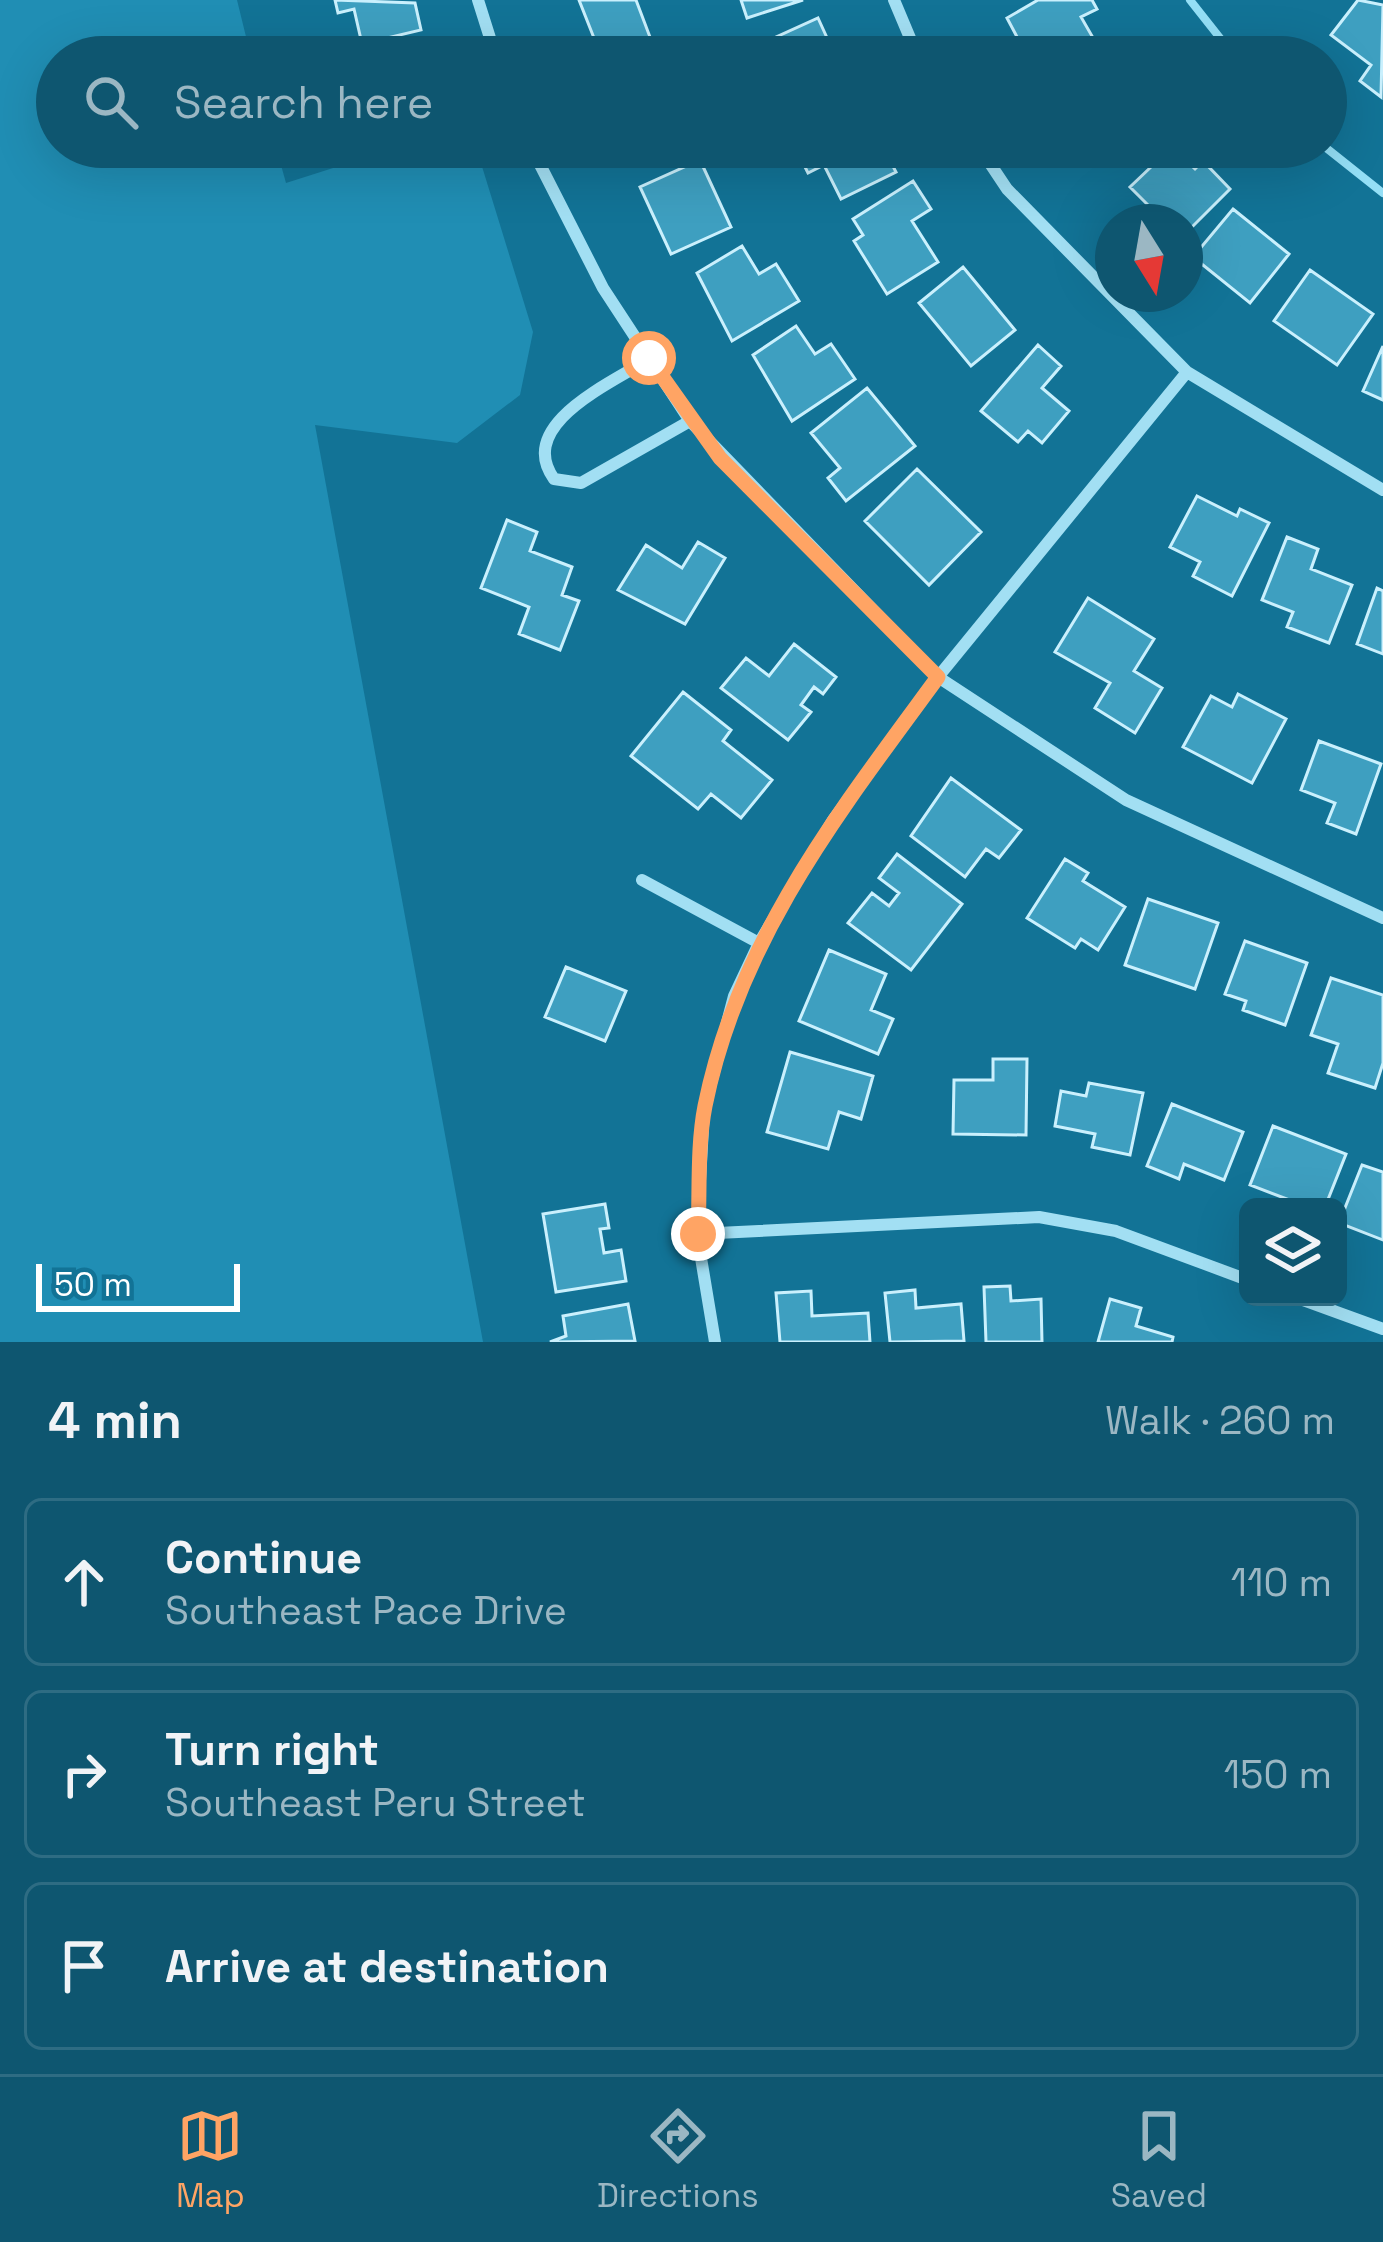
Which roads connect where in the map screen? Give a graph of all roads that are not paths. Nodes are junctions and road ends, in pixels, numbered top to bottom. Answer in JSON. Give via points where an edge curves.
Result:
{"nodes":[{"id":1,"x":478,"y":0,"type":"edge"},
{"id":2,"x":894,"y":0,"type":"edge"},
{"id":3,"x":489,"y":36,"type":"edge"},
{"id":4,"x":909,"y":36,"type":"edge"},
{"id":5,"x":542,"y":168,"type":"edge"},
{"id":6,"x":993,"y":168,"type":"edge"},
{"id":7,"x":649,"y":358,"type":"junction"},
{"id":8,"x":1187,"y":372,"type":"junction"},
{"id":9,"x":690,"y":421,"type":"junction"},
{"id":10,"x":1383,"y":490,"type":"edge"},
{"id":11,"x":938,"y":677,"type":"junction"},
{"id":12,"x":642,"y":880,"type":"dead end"},
{"id":13,"x":1383,"y":918,"type":"edge"},
{"id":14,"x":759,"y":944,"type":"junction"},
{"id":15,"x":698,"y":1234,"type":"junction"},
{"id":16,"x":1239,"y":1277,"type":"edge"},
{"id":17,"x":1320,"y":1306,"type":"edge"},
{"id":18,"x":1383,"y":1329,"type":"edge"},
{"id":19,"x":715,"y":1342,"type":"edge"}],
"edges":[{"from":1,"to":3,"type":"street"},
{"from":2,"to":4,"type":"street"},
{"from":5,"to":7,"type":"street"},
{"from":6,"to":8,"type":"street"},
{"from":7,"to":9,"type":"street"},
{"from":7,"to":9,"type":"street","via":[[556,421],[544,449],[548,470],[566,484],[581,483]]},
{"from":8,"to":10,"type":"street"},
{"from":8,"to":11,"type":"street"},
{"from":9,"to":11,"type":"street"},
{"from":11,"to":13,"type":"street","via":[[1126,800]]},
{"from":11,"to":14,"type":"street","via":[[833,820]]},
{"from":12,"to":14,"type":"street"},
{"from":14,"to":15,"type":"street","via":[[734,996],[704,1110]]},
{"from":15,"to":16,"type":"street","via":[[1039,1217],[1116,1231]]},
{"from":15,"to":19,"type":"street"},
{"from":17,"to":18,"type":"street"}]}
